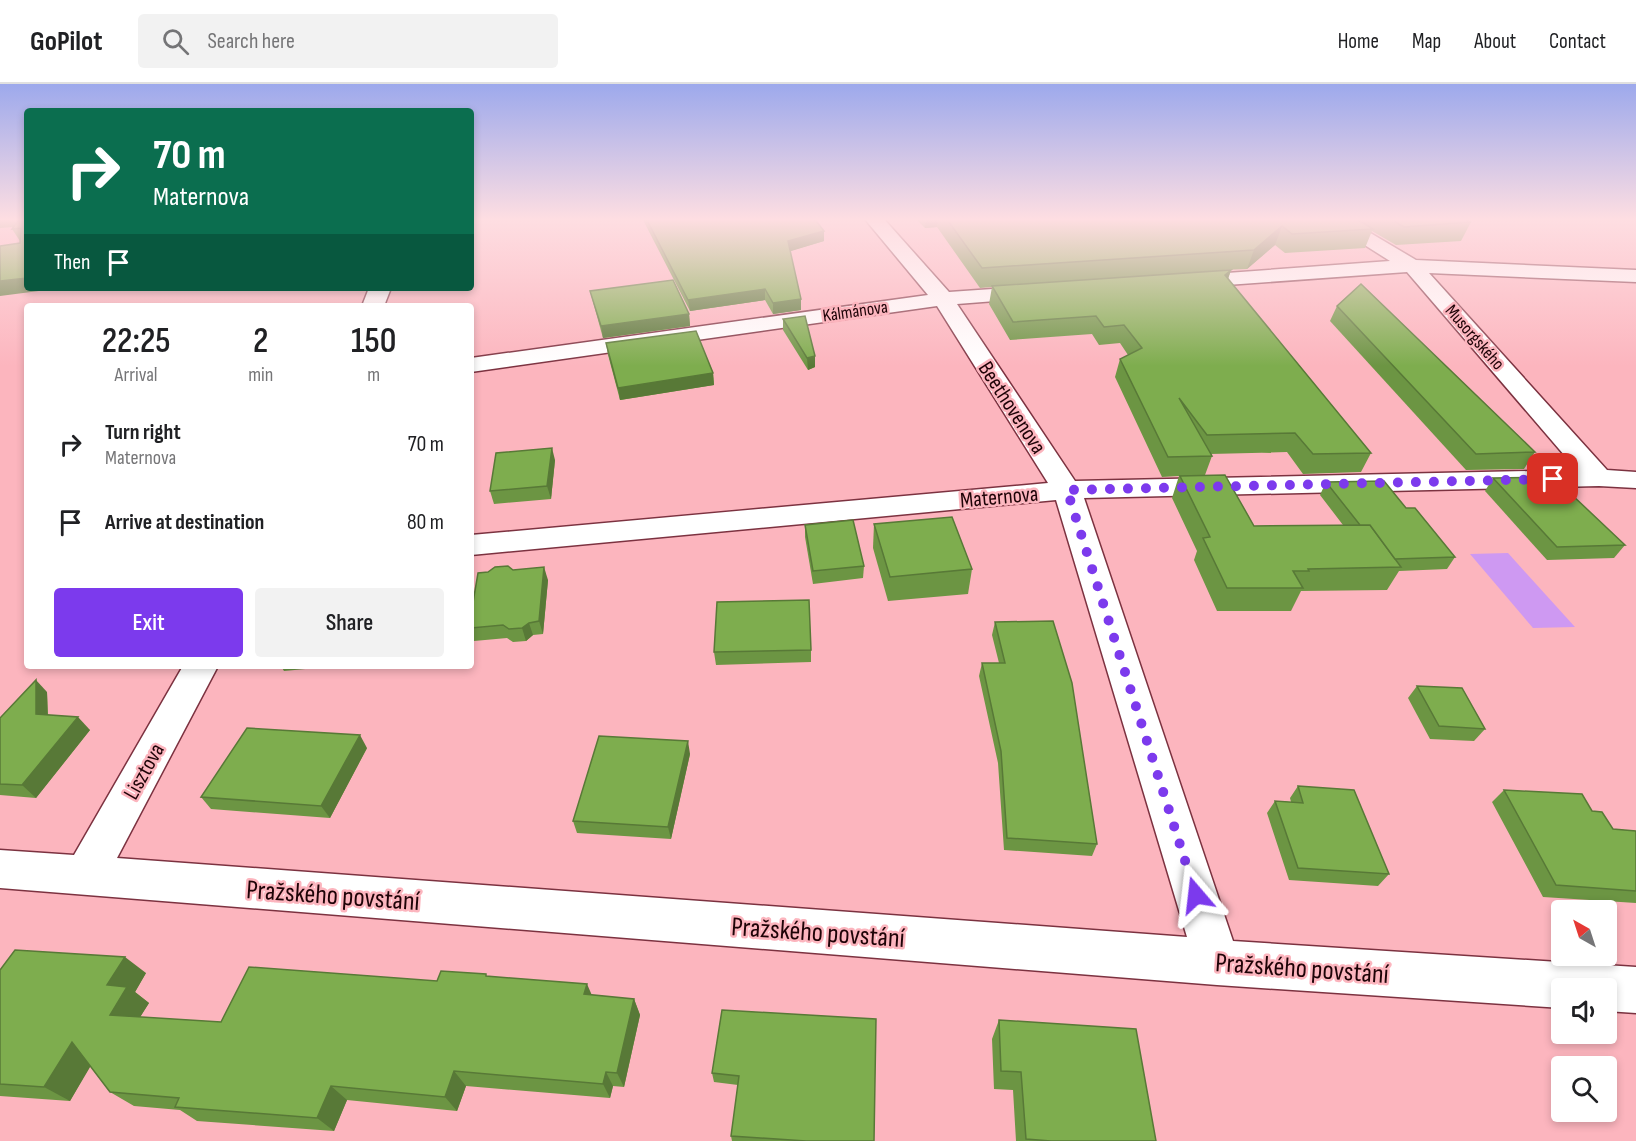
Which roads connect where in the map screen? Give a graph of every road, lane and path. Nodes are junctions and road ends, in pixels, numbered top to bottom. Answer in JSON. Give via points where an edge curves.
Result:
{"nodes":[{"id":1,"x":916,"y":267,"type":"edge"},
{"id":2,"x":1394,"y":267,"type":"edge"},
{"id":3,"x":1414,"y":267,"type":"edge"},
{"id":4,"x":1443,"y":267,"type":"edge"},
{"id":5,"x":1636,"y":276,"type":"edge"},
{"id":6,"x":1166,"y":283,"type":"edge"},
{"id":7,"x":1049,"y":291,"type":"edge"},
{"id":8,"x":943,"y":299,"type":"junction"},
{"id":9,"x":474,"y":365,"type":"edge"},
{"id":10,"x":1599,"y":478,"type":"junction"},
{"id":11,"x":1636,"y":480,"type":"edge"},
{"id":12,"x":1067,"y":490,"type":"junction"},
{"id":13,"x":474,"y":545,"type":"edge"},
{"id":14,"x":199,"y":669,"type":"edge"},
{"id":15,"x":0,"y":869,"type":"edge"},
{"id":16,"x":85,"y":876,"type":"junction"},
{"id":17,"x":1217,"y":962,"type":"junction"},
{"id":18,"x":1636,"y":990,"type":"edge"}],
"edges":[{"from":1,"to":8,"type":"street","name":"Beethovenova"},
{"from":2,"to":6,"type":"street"},
{"from":3,"to":10,"type":"street","name":"Musorgského"},
{"from":4,"to":5,"type":"street"},
{"from":7,"to":8,"type":"street","name":"Kálmánova"},
{"from":8,"to":9,"type":"street","name":"Kálmánova"},
{"from":8,"to":12,"type":"street","name":"Beethovenova"},
{"from":10,"to":11,"type":"street","name":"Maternova"},
{"from":10,"to":12,"type":"street","name":"Maternova"},
{"from":12,"to":13,"type":"street","name":"Maternova"},
{"from":12,"to":17,"type":"street","name":"Beethovenova"},
{"from":14,"to":16,"type":"street","name":"Lisztova"},
{"from":15,"to":16,"type":"street","name":"Pražského povstání"},
{"from":16,"to":17,"type":"street","name":"Pražského povstání"},
{"from":17,"to":18,"type":"street","name":"Pražského povstání"}]}
